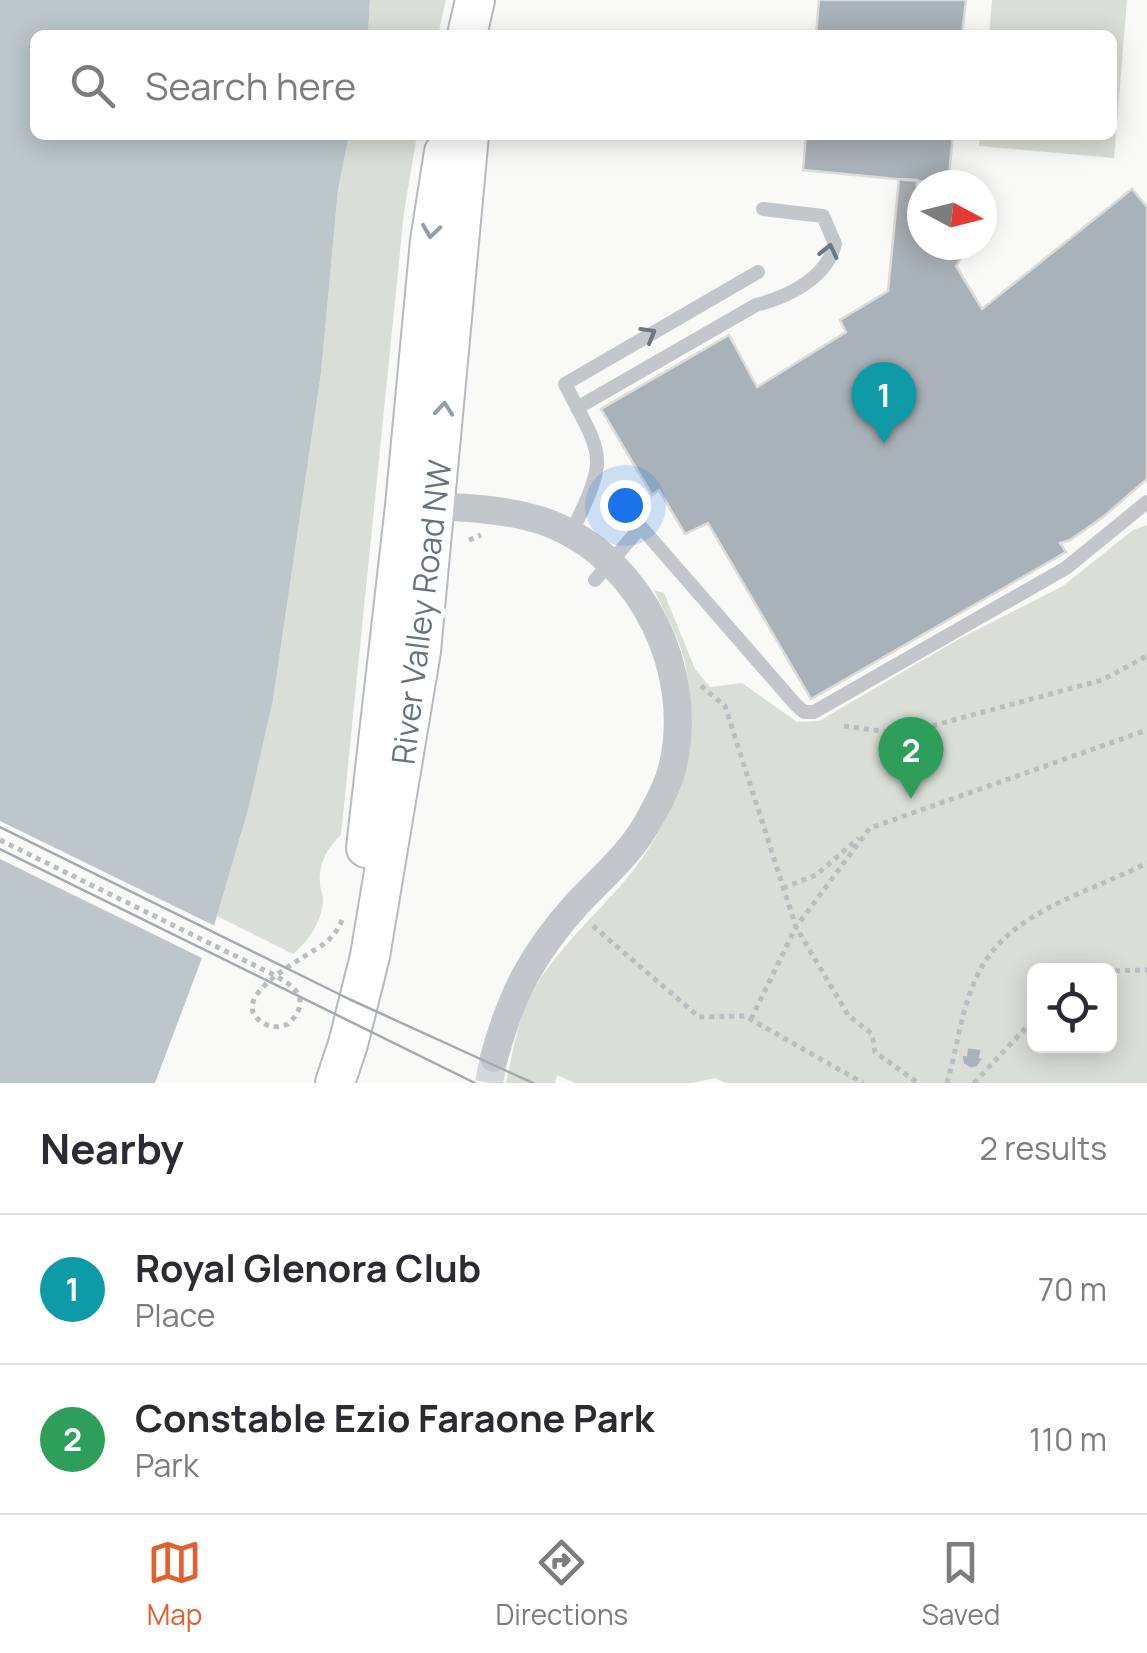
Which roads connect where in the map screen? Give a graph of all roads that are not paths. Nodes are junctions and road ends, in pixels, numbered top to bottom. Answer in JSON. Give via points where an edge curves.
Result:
{"nodes":[{"id":1,"x":475,"y":0,"type":"edge"},
{"id":2,"x":490,"y":0,"type":"edge"},
{"id":3,"x":469,"y":30,"type":"edge"},
{"id":4,"x":484,"y":30,"type":"edge"},
{"id":5,"x":446,"y":140,"type":"edge"},
{"id":6,"x":468,"y":140,"type":"edge"},
{"id":7,"x":763,"y":209,"type":"dead end"},
{"id":8,"x":756,"y":305,"type":"junction"},
{"id":9,"x":578,"y":408,"type":"junction"},
{"id":10,"x":1147,"y":502,"type":"edge"},
{"id":11,"x":420,"y":506,"type":"junction"},
{"id":12,"x":571,"y":534,"type":"junction"},
{"id":13,"x":603,"y":570,"type":"junction"},
{"id":14,"x":494,"y":1058,"type":"tunnel mouth"},
{"id":15,"x":325,"y":1083,"type":"edge"},
{"id":16,"x":335,"y":1083,"type":"edge"}],
"edges":[{"from":1,"to":3,"type":"main road"},
{"from":2,"to":4,"type":"main road"},
{"from":5,"to":11,"type":"main road","name":"River Valley Road NW","one_way":true,"via":[[430,241]]},
{"from":11,"to":6,"type":"main road","name":"River Valley Road NW","one_way":true},
{"from":8,"to":7,"type":"lane","one_way":true,"via":[[784,296],[826,268],[834,244],[824,216]]},
{"from":8,"to":9,"type":"lane"},
{"from":9,"to":8,"type":"lane","one_way":true,"via":[[564,384],[758,272]]},
{"from":9,"to":12,"type":"lane","via":[[600,462]]},
{"from":10,"to":13,"type":"lane","via":[[1066,568],[814,712],[796,706],[640,527]]},
{"from":11,"to":12,"type":"street","via":[[535,519]]},
{"from":11,"to":15,"type":"main road","name":"River Valley Road NW","via":[[354,958]]},
{"from":11,"to":16,"type":"main road","name":"River Valley Road NW","via":[[421,651],[387,868]]},
{"from":12,"to":13,"type":"street"},
{"from":13,"to":14,"type":"street","via":[[631,582],[667,657],[678,712],[671,772],[645,828],[524,974]]}]}
